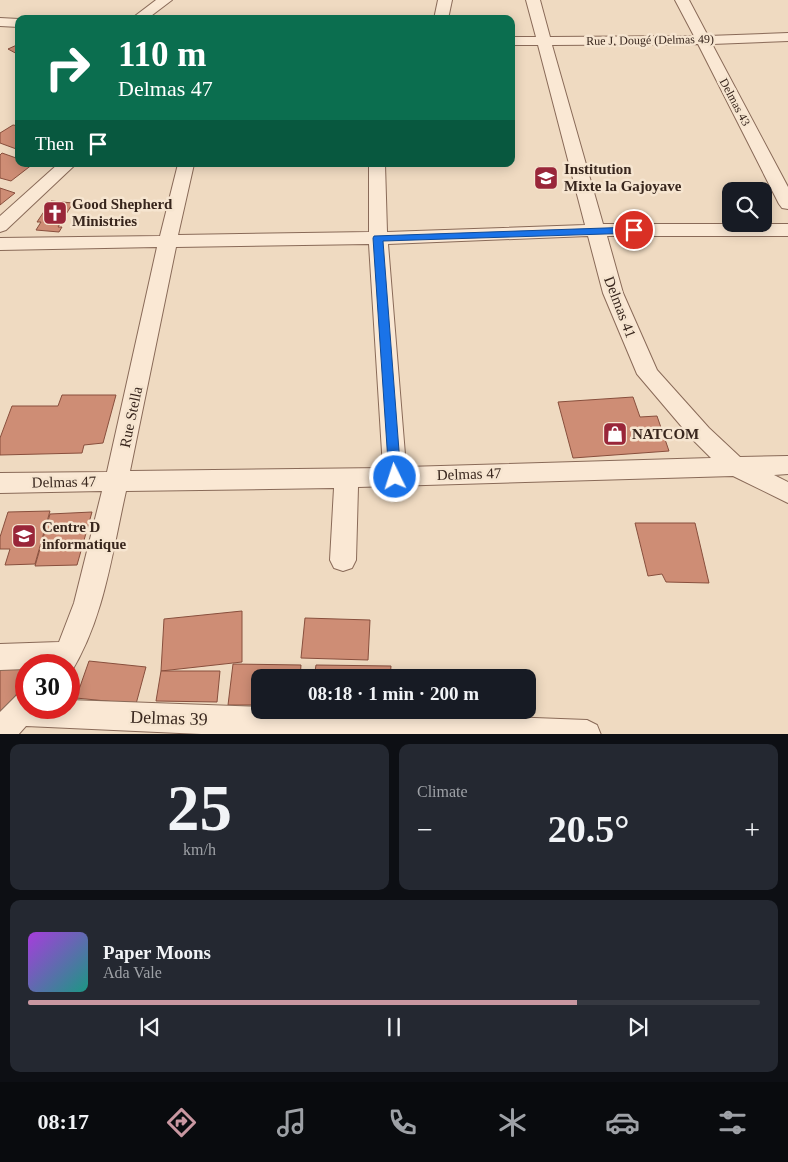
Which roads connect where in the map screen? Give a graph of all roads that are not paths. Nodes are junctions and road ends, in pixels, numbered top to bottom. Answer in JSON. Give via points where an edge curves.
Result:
{"nodes":[{"id":1,"x":165,"y":0,"type":"edge"},
{"id":2,"x":445,"y":0,"type":"edge"},
{"id":3,"x":532,"y":0,"type":"edge"},
{"id":4,"x":682,"y":0,"type":"edge"},
{"id":5,"x":144,"y":15,"type":"edge"},
{"id":6,"x":442,"y":15,"type":"edge"},
{"id":7,"x":0,"y":22,"type":"edge"},
{"id":8,"x":15,"y":23,"type":"edge"},
{"id":9,"x":788,"y":37,"type":"edge"},
{"id":10,"x":702,"y":40,"type":"junction"},
{"id":11,"x":515,"y":41,"type":"edge"},
{"id":12,"x":544,"y":41,"type":"junction"},
{"id":13,"x":65,"y":167,"type":"edge"},
{"id":14,"x":185,"y":167,"type":"edge"},
{"id":15,"x":377,"y":167,"type":"edge"},
{"id":16,"x":788,"y":204,"type":"edge"},
{"id":17,"x":0,"y":226,"type":"edge"},
{"id":18,"x":595,"y":230,"type":"junction"},
{"id":19,"x":788,"y":230,"type":"edge"},
{"id":20,"x":378,"y":238,"type":"junction"},
{"id":21,"x":166,"y":242,"type":"junction"},
{"id":22,"x":0,"y":244,"type":"edge"},
{"id":23,"x":788,"y":465,"type":"edge"},
{"id":24,"x":734,"y":466,"type":"junction"},
{"id":25,"x":346,"y":477,"type":"junction"},
{"id":26,"x":395,"y":477,"type":"junction"},
{"id":27,"x":117,"y":482,"type":"junction"},
{"id":28,"x":0,"y":483,"type":"edge"},
{"id":29,"x":788,"y":493,"type":"edge"},
{"id":30,"x":342,"y":560,"type":"dead end"},
{"id":31,"x":67,"y":654,"type":"edge"},
{"id":32,"x":0,"y":657,"type":"edge"},
{"id":33,"x":15,"y":658,"type":"edge"},
{"id":34,"x":80,"y":712,"type":"edge"},
{"id":35,"x":15,"y":717,"type":"edge"},
{"id":36,"x":0,"y":732,"type":"edge"},
{"id":37,"x":587,"y":734,"type":"edge"}],
"edges":[{"from":1,"to":5,"type":"street"},
{"from":2,"to":6,"type":"street"},
{"from":3,"to":12,"type":"street","name":"Delmas 41"},
{"from":4,"to":10,"type":"street","name":"Delmas 43"},
{"from":7,"to":8,"type":"street"},
{"from":9,"to":10,"type":"street","name":"Rue J. Dougé (Delmas 49)"},
{"from":10,"to":12,"type":"street","name":"Rue J. Dougé (Delmas 49)"},
{"from":10,"to":16,"type":"street","name":"Delmas 43"},
{"from":11,"to":12,"type":"street","name":"Rue J. Dougé (Delmas 49)"},
{"from":12,"to":18,"type":"street","name":"Delmas 41"},
{"from":13,"to":17,"type":"street"},
{"from":14,"to":21,"type":"street","name":"Rue Stella"},
{"from":15,"to":20,"type":"street"},
{"from":18,"to":19,"type":"street"},
{"from":18,"to":20,"type":"street"},
{"from":18,"to":24,"type":"street","name":"Delmas 41","via":[[613,293],[648,374]]},
{"from":20,"to":21,"type":"street"},
{"from":20,"to":26,"type":"street"},
{"from":21,"to":22,"type":"street"},
{"from":21,"to":27,"type":"street","name":"Rue Stella"},
{"from":23,"to":24,"type":"street","name":"Delmas 47"},
{"from":24,"to":26,"type":"street","name":"Delmas 47"},
{"from":24,"to":29,"type":"street","name":"Delmas 41"},
{"from":25,"to":26,"type":"street","name":"Delmas 47"},
{"from":25,"to":27,"type":"street","name":"Delmas 47"},
{"from":25,"to":30,"type":"street"},
{"from":27,"to":28,"type":"street","name":"Delmas 47"},
{"from":27,"to":31,"type":"street","name":"Rue Stella","via":[[79,633]]},
{"from":32,"to":33,"type":"street"},
{"from":34,"to":37,"type":"street","name":"Delmas 39"},
{"from":35,"to":36,"type":"street"}]}
